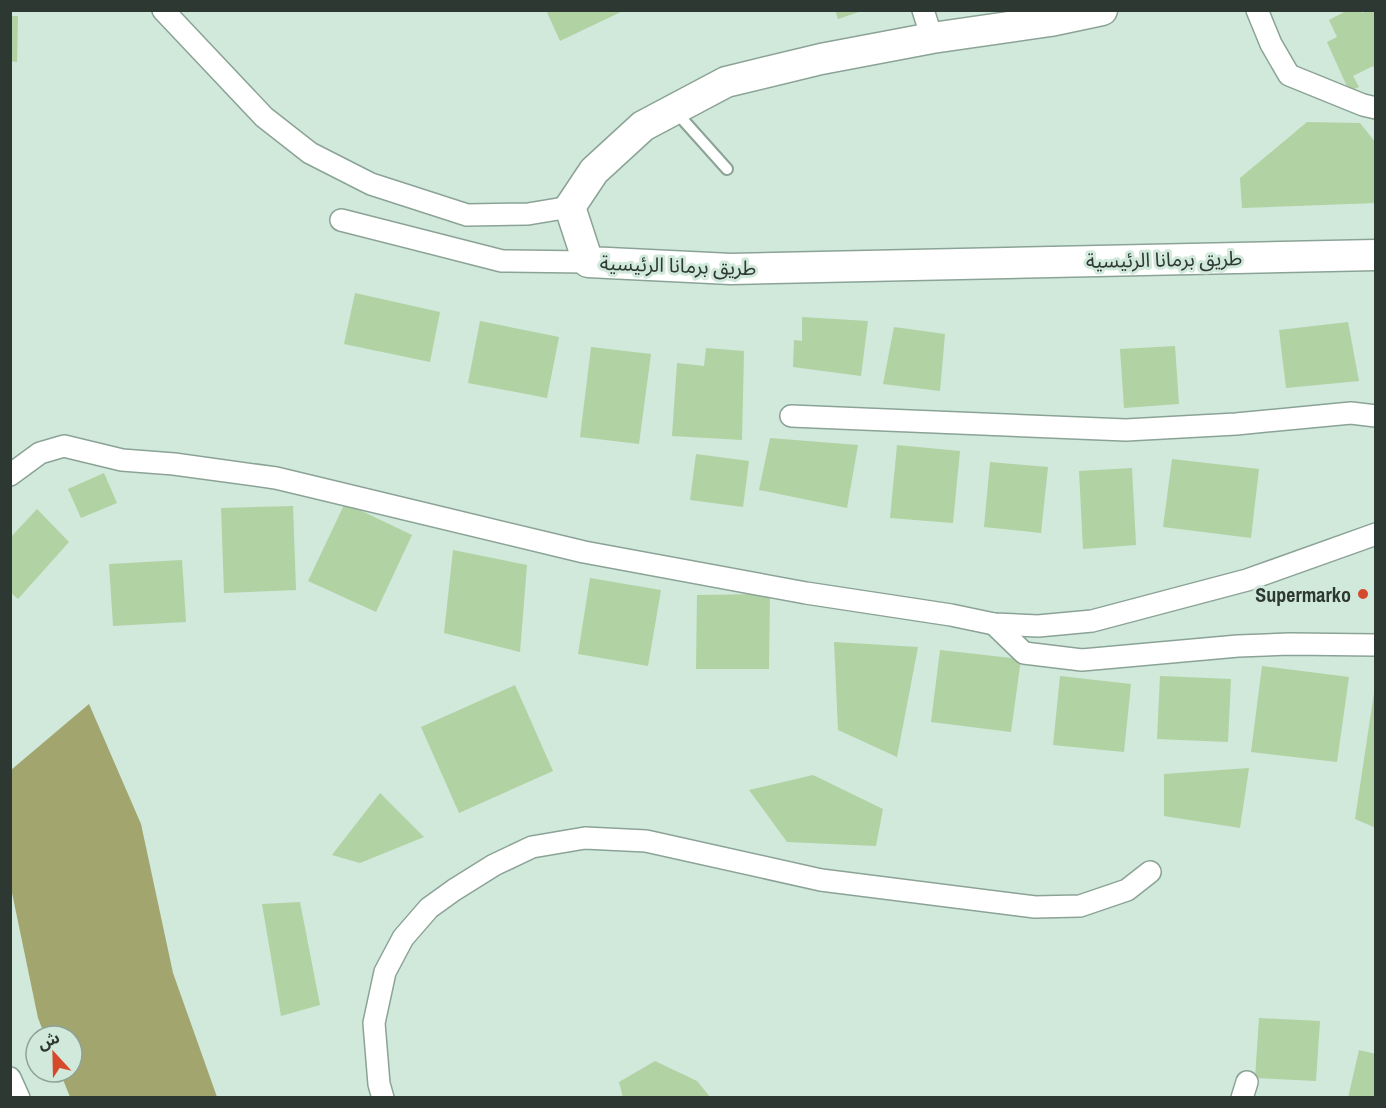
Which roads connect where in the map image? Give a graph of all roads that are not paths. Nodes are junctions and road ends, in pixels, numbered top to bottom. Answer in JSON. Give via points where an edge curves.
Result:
{"nodes":[{"id":1,"x":163,"y":10,"type":"edge"},
{"id":2,"x":1102,"y":10,"type":"edge"},
{"id":3,"x":1257,"y":10,"type":"edge"},
{"id":4,"x":927,"y":24,"type":"edge"},
{"id":5,"x":1376,"y":108,"type":"edge"},
{"id":6,"x":674,"y":109,"type":"junction"},
{"id":7,"x":727,"y":170,"type":"dead end"},
{"id":8,"x":570,"y":207,"type":"junction"},
{"id":9,"x":341,"y":220,"type":"dead end"},
{"id":10,"x":1376,"y":255,"type":"edge"},
{"id":11,"x":588,"y":262,"type":"junction"},
{"id":12,"x":791,"y":416,"type":"dead end"},
{"id":13,"x":1376,"y":416,"type":"edge"},
{"id":14,"x":10,"y":475,"type":"edge"},
{"id":15,"x":1376,"y":534,"type":"edge"},
{"id":16,"x":994,"y":624,"type":"junction"},
{"id":17,"x":1376,"y":645,"type":"edge"},
{"id":18,"x":1150,"y":872,"type":"dead end"},
{"id":19,"x":10,"y":1078,"type":"edge"},
{"id":20,"x":19,"y":1098,"type":"edge"},
{"id":21,"x":383,"y":1098,"type":"edge"}],
"edges":[{"from":1,"to":8,"type":"street","via":[[264,117],[310,153],[371,184],[467,215]]},
{"from":2,"to":4,"type":"street","via":[[1050,21]]},
{"from":3,"to":5,"type":"street","via":[[1289,75]]},
{"from":4,"to":6,"type":"street","via":[[820,59],[726,82]]},
{"from":6,"to":7,"type":"lane"},
{"from":6,"to":8,"type":"street","via":[[643,126],[594,171]]},
{"from":8,"to":11,"type":"street","name":"طريق برمانا الرئيسية"},
{"from":9,"to":11,"type":"street","via":[[502,261]]},
{"from":10,"to":11,"type":"street","name":"طريق برمانا الرئيسية","via":[[730,269]]},
{"from":12,"to":13,"type":"street","via":[[1126,430],[1351,413]]},
{"from":14,"to":16,"type":"street","via":[[40,453],[64,446],[122,460],[276,478],[584,552]]},
{"from":15,"to":16,"type":"street","via":[[1247,580],[1092,621],[1038,626]]},
{"from":16,"to":17,"type":"street","via":[[1024,653],[1082,660],[1238,646]]},
{"from":18,"to":21,"type":"street","via":[[1127,890],[1080,906],[1035,907],[821,880],[646,841],[585,838],[532,846],[454,890],[429,908],[403,938],[385,972],[374,1023]]},
{"from":19,"to":20,"type":"street"}]}
